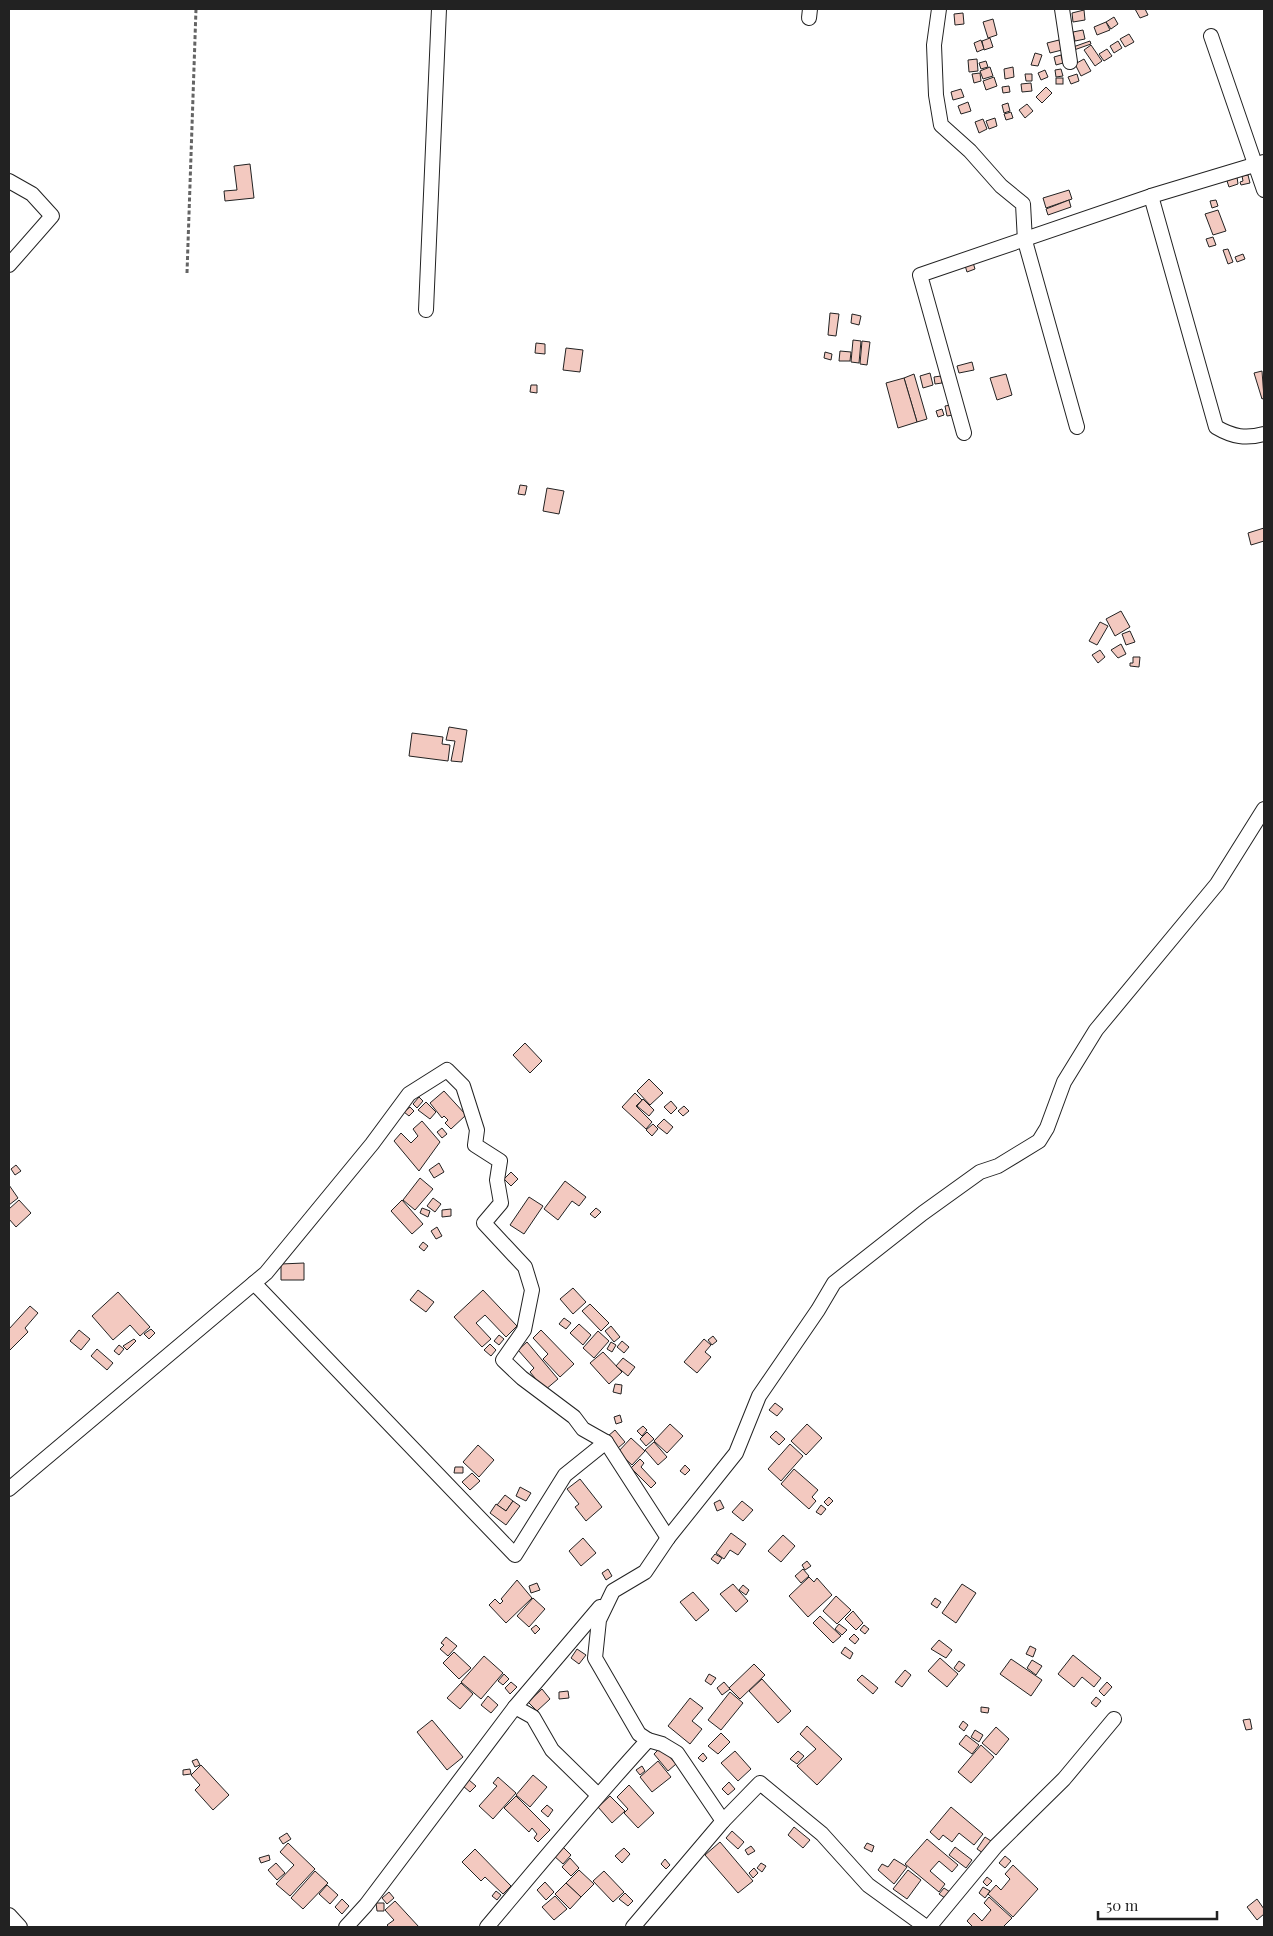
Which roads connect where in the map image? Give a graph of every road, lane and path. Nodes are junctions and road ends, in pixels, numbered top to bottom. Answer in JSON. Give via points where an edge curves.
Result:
{"nodes":[{"id":1,"x":196,"y":9,"type":"edge"},
{"id":2,"x":439,"y":9,"type":"edge"},
{"id":3,"x":939,"y":9,"type":"edge"},
{"id":4,"x":1062,"y":9,"type":"edge"},
{"id":5,"x":1211,"y":36,"type":"dead end"},
{"id":6,"x":1070,"y":62,"type":"dead end"},
{"id":7,"x":1260,"y":163,"type":"edge"},
{"id":8,"x":9,"y":181,"type":"edge"},
{"id":9,"x":1264,"y":190,"type":"edge"},
{"id":10,"x":1151,"y":196,"type":"junction"},
{"id":11,"x":1025,"y":241,"type":"junction"},
{"id":12,"x":9,"y":265,"type":"edge"},
{"id":13,"x":187,"y":273,"type":"dead end"},
{"id":14,"x":426,"y":310,"type":"dead end"},
{"id":15,"x":1077,"y":428,"type":"dead end"},
{"id":16,"x":964,"y":432,"type":"dead end"},
{"id":17,"x":1264,"y":434,"type":"edge"},
{"id":18,"x":1264,"y":809,"type":"edge"},
{"id":19,"x":254,"y":1283,"type":"junction"},
{"id":20,"x":606,"y":1442,"type":"junction"},
{"id":21,"x":9,"y":1489,"type":"edge"},
{"id":22,"x":668,"y":1538,"type":"junction"},
{"id":23,"x":613,"y":1591,"type":"junction"},
{"id":24,"x":515,"y":1707,"type":"junction"},
{"id":25,"x":1114,"y":1718,"type":"dead end"},
{"id":26,"x":648,"y":1740,"type":"junction"},
{"id":27,"x":598,"y":1795,"type":"junction"},
{"id":28,"x":722,"y":1821,"type":"junction"},
{"id":29,"x":9,"y":1915,"type":"edge"},
{"id":30,"x":20,"y":1927,"type":"edge"},
{"id":31,"x":346,"y":1927,"type":"edge"},
{"id":32,"x":487,"y":1927,"type":"edge"},
{"id":33,"x":633,"y":1927,"type":"edge"},
{"id":34,"x":927,"y":1927,"type":"edge"}],
"edges":[{"from":1,"to":13,"type":"path"},
{"from":2,"to":14,"type":"street"},
{"from":3,"to":11,"type":"street","via":[[934,45],[941,125],[1023,204]]},
{"from":4,"to":6,"type":"street"},
{"from":5,"to":7,"type":"street"},
{"from":7,"to":9,"type":"street"},
{"from":7,"to":10,"type":"street"},
{"from":8,"to":12,"type":"street","via":[[32,194],[52,216]]},
{"from":10,"to":11,"type":"street"},
{"from":10,"to":17,"type":"street","via":[[1216,427],[1231,436]]},
{"from":11,"to":15,"type":"street"},
{"from":11,"to":16,"type":"street","via":[[920,275]]},
{"from":18,"to":22,"type":"street","via":[[1217,884],[1096,1030],[1064,1082],[1039,1141],[998,1166],[980,1172],[834,1283],[759,1396],[736,1453]]},
{"from":19,"to":20,"type":"street","via":[[515,1555],[565,1475]]},
{"from":19,"to":20,"type":"street","via":[[360,1159],[409,1094],[447,1070],[463,1086],[477,1130],[475,1145],[500,1161],[497,1180],[501,1202],[484,1223],[526,1268],[532,1290],[524,1330],[503,1360],[574,1417],[583,1429]]},
{"from":19,"to":21,"type":"street"},
{"from":20,"to":22,"type":"street"},
{"from":22,"to":23,"type":"street","via":[[644,1572]]},
{"from":23,"to":24,"type":"street","via":[[576,1639]]},
{"from":23,"to":26,"type":"street","via":[[599,1620],[595,1658],[640,1734]]},
{"from":24,"to":27,"type":"street","via":[[533,1717],[552,1750]]},
{"from":24,"to":31,"type":"street"},
{"from":25,"to":34,"type":"street","via":[[1064,1779],[996,1846]]},
{"from":26,"to":27,"type":"street"},
{"from":26,"to":28,"type":"street","via":[[677,1753]]},
{"from":27,"to":32,"type":"street"},
{"from":28,"to":33,"type":"street"},
{"from":28,"to":34,"type":"street","via":[[760,1783],[822,1834],[868,1885]]},
{"from":29,"to":30,"type":"street"}]}
